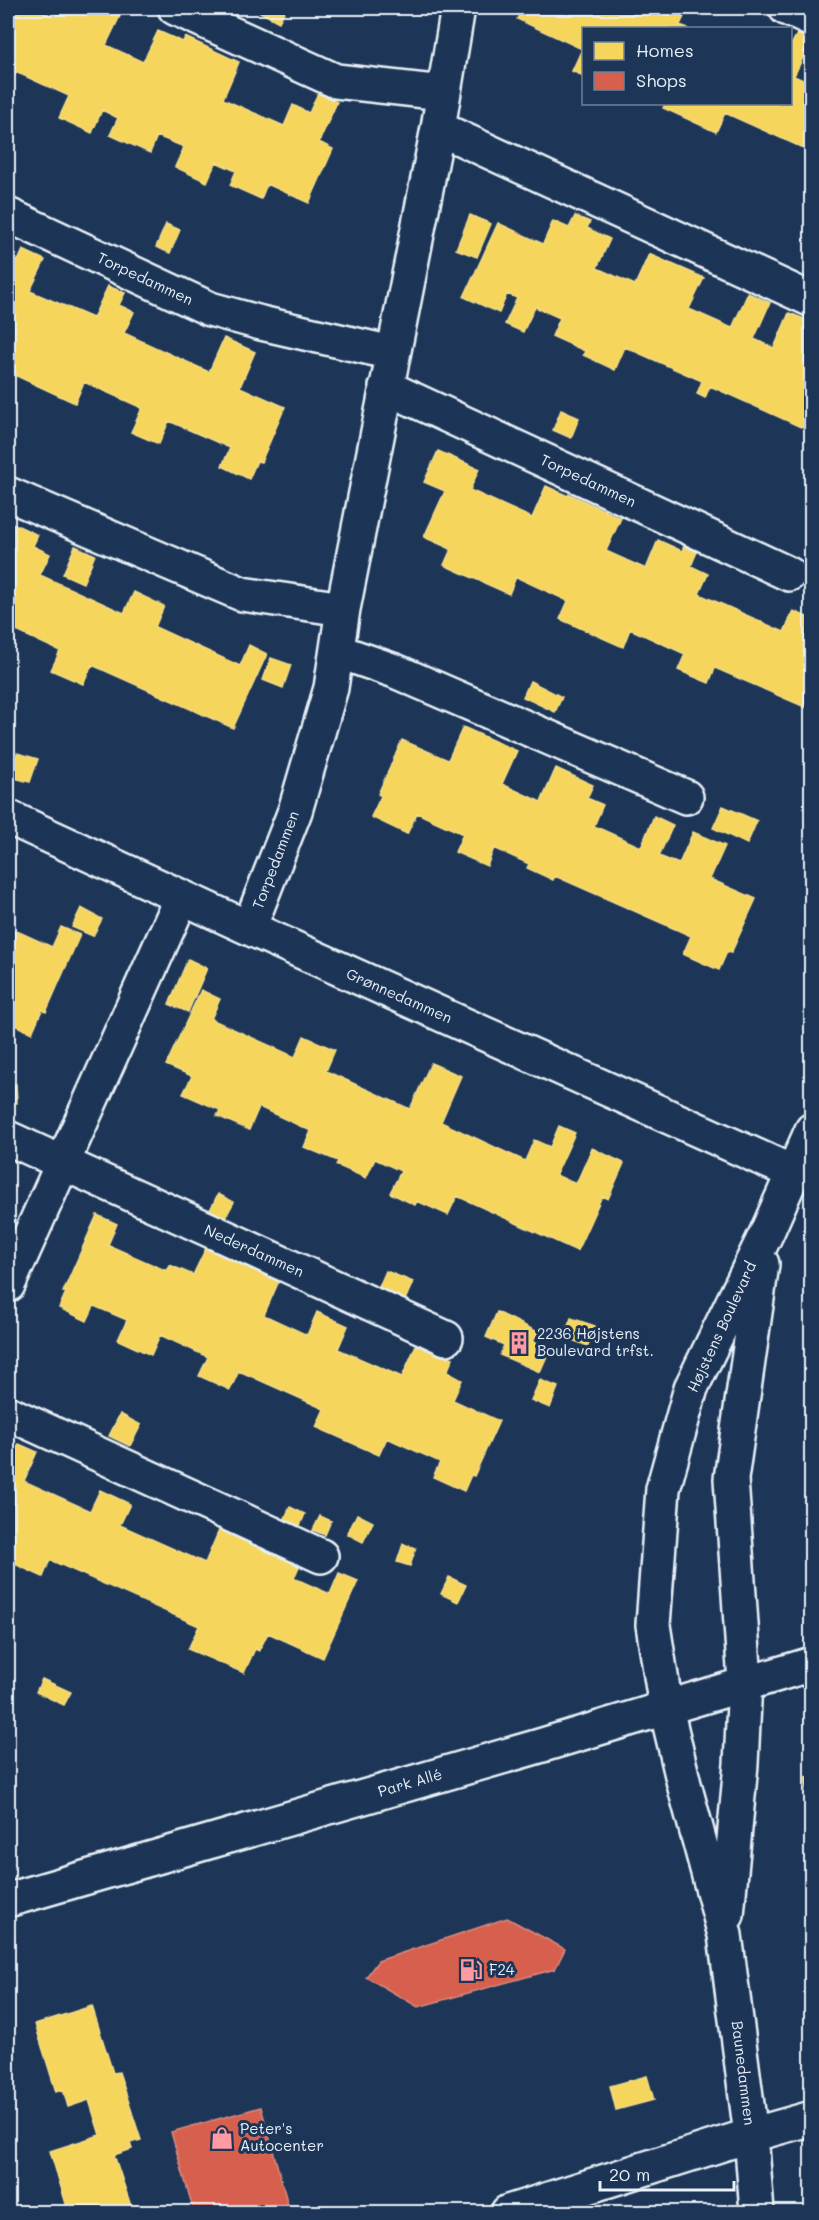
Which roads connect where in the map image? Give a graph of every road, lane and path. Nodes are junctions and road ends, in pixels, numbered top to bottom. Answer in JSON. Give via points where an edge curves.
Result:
{"nodes":[{"id":1,"x":175,"y":8,"type":"edge"},
{"id":2,"x":458,"y":8,"type":"edge"},
{"id":3,"x":786,"y":8,"type":"edge"},
{"id":4,"x":812,"y":20,"type":"edge"},
{"id":5,"x":443,"y":93,"type":"junction"},
{"id":6,"x":438,"y":128,"type":"junction"},
{"id":7,"x":8,"y":215,"type":"edge"},
{"id":8,"x":812,"y":300,"type":"edge"},
{"id":9,"x":392,"y":353,"type":"junction"},
{"id":10,"x":386,"y":387,"type":"junction"},
{"id":11,"x":8,"y":494,"type":"edge"},
{"id":12,"x":789,"y":574,"type":"dead end"},
{"id":13,"x":343,"y":609,"type":"junction"},
{"id":14,"x":337,"y":651,"type":"junction"},
{"id":15,"x":686,"y":797,"type":"dead end"},
{"id":16,"x":8,"y":817,"type":"edge"},
{"id":17,"x":182,"y":897,"type":"junction"},
{"id":18,"x":249,"y":928,"type":"junction"},
{"id":19,"x":812,"y":1130,"type":"edge"},
{"id":20,"x":8,"y":1138,"type":"edge"},
{"id":21,"x":62,"y":1164,"type":"junction"},
{"id":22,"x":792,"y":1172,"type":"junction"},
{"id":23,"x":767,"y":1232,"type":"junction"},
{"id":24,"x":8,"y":1284,"type":"edge"},
{"id":25,"x":446,"y":1338,"type":"dead end"},
{"id":26,"x":8,"y":1413,"type":"edge"},
{"id":27,"x":321,"y":1556,"type":"dead end"},
{"id":28,"x":812,"y":1664,"type":"edge"},
{"id":29,"x":745,"y":1682,"type":"junction"},
{"id":30,"x":666,"y":1707,"type":"junction"},
{"id":31,"x":8,"y":1900,"type":"edge"},
{"id":32,"x":725,"y":1935,"type":"junction"},
{"id":33,"x":812,"y":2118,"type":"edge"},
{"id":34,"x":751,"y":2135,"type":"junction"},
{"id":35,"x":508,"y":2212,"type":"edge"},
{"id":36,"x":758,"y":2212,"type":"edge"}],
"edges":[{"from":1,"to":5,"type":"street","via":[[336,81]]},
{"from":2,"to":5,"type":"street","name":"Torpedammen"},
{"from":3,"to":4,"type":"street"},
{"from":5,"to":6,"type":"street","name":"Torpedammen"},
{"from":6,"to":8,"type":"street"},
{"from":6,"to":9,"type":"street","name":"Torpedammen"},
{"from":7,"to":9,"type":"street","name":"Torpedammen","via":[[210,309]]},
{"from":9,"to":10,"type":"street","name":"Torpedammen"},
{"from":10,"to":12,"type":"street","name":"Torpedammen"},
{"from":10,"to":13,"type":"street","name":"Torpedammen"},
{"from":11,"to":13,"type":"street","via":[[242,594]]},
{"from":13,"to":14,"type":"street","name":"Torpedammen"},
{"from":14,"to":15,"type":"street","via":[[395,671]]},
{"from":14,"to":18,"type":"street","name":"Torpedammen","via":[[331,688],[295,811]]},
{"from":16,"to":17,"type":"street","name":"Grønnedammen"},
{"from":17,"to":18,"type":"street","name":"Grønnedammen"},
{"from":17,"to":21,"type":"street"},
{"from":18,"to":22,"type":"street","name":"Grønnedammen"},
{"from":19,"to":22,"type":"street","name":"Højstens Boulevard"},
{"from":20,"to":21,"type":"street","name":"Nederdammen"},
{"from":21,"to":24,"type":"street"},
{"from":21,"to":25,"type":"street","name":"Nederdammen"},
{"from":22,"to":23,"type":"street","name":"Højstens Boulevard"},
{"from":23,"to":29,"type":"street","name":"Højstens Boulevard","via":[[731,1479]]},
{"from":23,"to":30,"type":"street","name":"Højstens Boulevard","via":[[691,1388],[663,1489],[654,1625]]},
{"from":26,"to":27,"type":"street"},
{"from":28,"to":29,"type":"street","name":"Park Allé"},
{"from":29,"to":30,"type":"street","name":"Park Allé"},
{"from":29,"to":32,"type":"street","name":"Baunedammen"},
{"from":30,"to":31,"type":"street","name":"Park Allé"},
{"from":30,"to":32,"type":"street","name":"Baunedammen"},
{"from":32,"to":34,"type":"street","name":"Baunedammen"},
{"from":33,"to":34,"type":"street"},
{"from":34,"to":35,"type":"street"},
{"from":34,"to":36,"type":"street","name":"Baunedammen"}]}
